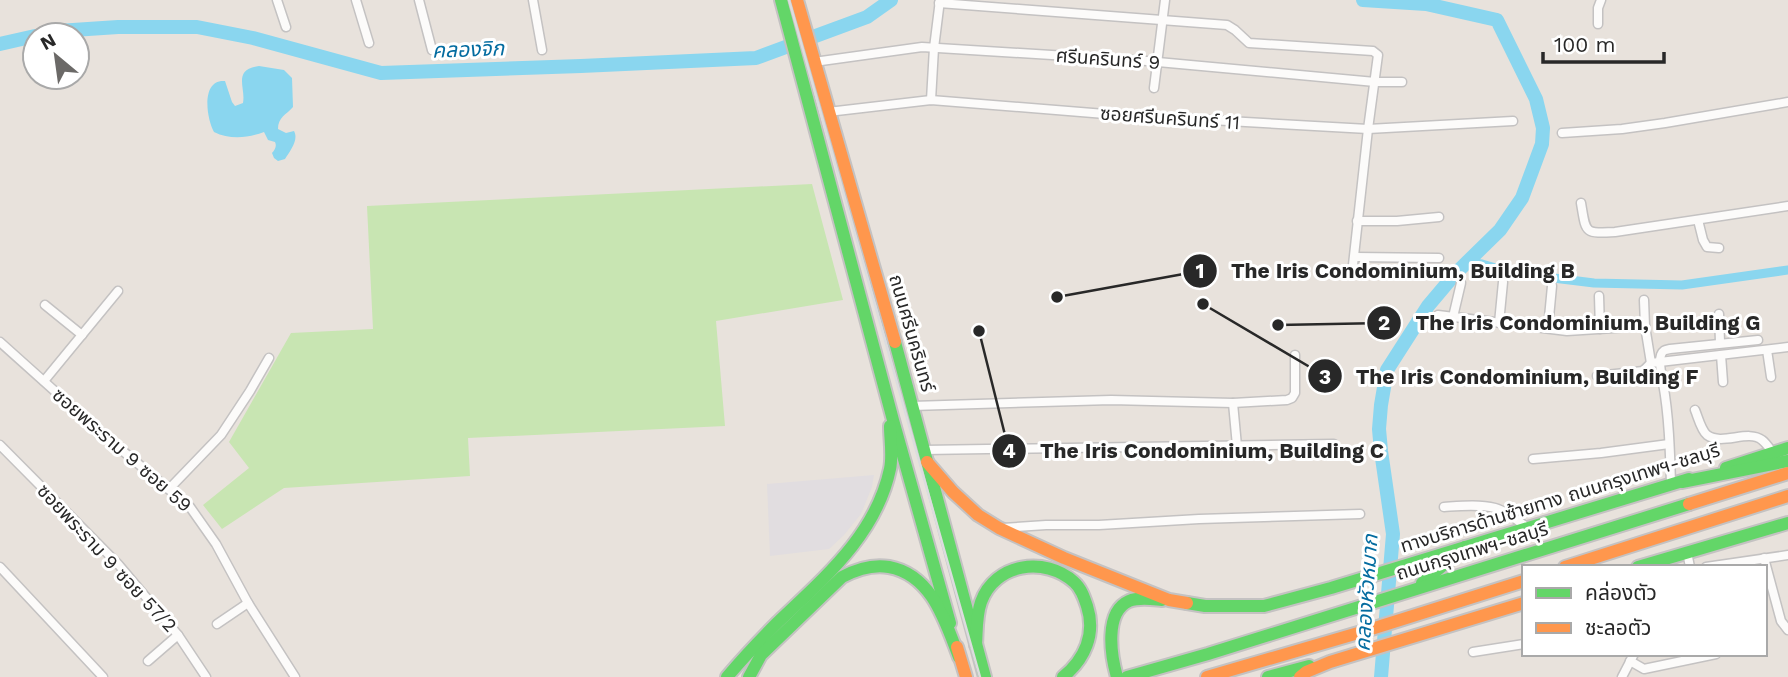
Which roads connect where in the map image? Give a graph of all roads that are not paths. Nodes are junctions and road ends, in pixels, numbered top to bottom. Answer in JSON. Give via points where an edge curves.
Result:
{"nodes":[{"id":1,"x":277,"y":0,"type":"edge"},
{"id":2,"x":356,"y":0,"type":"edge"},
{"id":3,"x":419,"y":0,"type":"edge"},
{"id":4,"x":533,"y":0,"type":"edge"},
{"id":5,"x":781,"y":0,"type":"edge"},
{"id":6,"x":797,"y":0,"type":"edge"},
{"id":7,"x":1032,"y":0,"type":"edge"},
{"id":8,"x":1165,"y":0,"type":"edge"},
{"id":9,"x":1601,"y":0,"type":"edge"},
{"id":10,"x":940,"y":2,"type":"edge"},
{"id":11,"x":1032,"y":10,"type":"junction"},
{"id":12,"x":1163,"y":20,"type":"junction"},
{"id":13,"x":1598,"y":24,"type":"dead end"},
{"id":14,"x":286,"y":27,"type":"dead end"},
{"id":15,"x":369,"y":43,"type":"dead end"},
{"id":16,"x":934,"y":48,"type":"junction"},
{"id":17,"x":432,"y":50,"type":"dead end"},
{"id":18,"x":541,"y":50,"type":"dead end"},
{"id":19,"x":814,"y":62,"type":"junction"},
{"id":20,"x":1158,"y":62,"type":"junction"},
{"id":21,"x":1375,"y":82,"type":"junction"},
{"id":22,"x":1402,"y":82,"type":"dead end"},
{"id":23,"x":1154,"y":88,"type":"dead end"},
{"id":24,"x":931,"y":100,"type":"junction"},
{"id":25,"x":1788,"y":102,"type":"edge"},
{"id":26,"x":828,"y":112,"type":"junction"},
{"id":27,"x":1513,"y":121,"type":"dead end"},
{"id":28,"x":1368,"y":129,"type":"junction"},
{"id":29,"x":1562,"y":133,"type":"dead end"},
{"id":30,"x":1581,"y":203,"type":"dead end"},
{"id":31,"x":1788,"y":206,"type":"edge"},
{"id":32,"x":1439,"y":217,"type":"dead end"},
{"id":33,"x":1698,"y":220,"type":"junction"},
{"id":34,"x":1357,"y":221,"type":"junction"},
{"id":35,"x":1719,"y":248,"type":"dead end"},
{"id":36,"x":1355,"y":257,"type":"junction"},
{"id":37,"x":1439,"y":258,"type":"dead end"},
{"id":38,"x":1352,"y":274,"type":"dead end"},
{"id":39,"x":1503,"y":282,"type":"dead end"},
{"id":40,"x":1461,"y":283,"type":"dead end"},
{"id":41,"x":1552,"y":286,"type":"dead end"},
{"id":42,"x":118,"y":290,"type":"dead end"},
{"id":43,"x":1599,"y":296,"type":"dead end"},
{"id":44,"x":1644,"y":300,"type":"dead end"},
{"id":45,"x":45,"y":305,"type":"dead end"},
{"id":46,"x":1720,"y":314,"type":"dead end"},
{"id":47,"x":1438,"y":315,"type":"dead end"},
{"id":48,"x":1453,"y":317,"type":"junction"},
{"id":49,"x":1499,"y":323,"type":"junction"},
{"id":50,"x":1645,"y":326,"type":"junction"},
{"id":51,"x":1548,"y":328,"type":"junction"},
{"id":52,"x":1600,"y":329,"type":"junction"},
{"id":53,"x":82,"y":335,"type":"junction"},
{"id":54,"x":1758,"y":340,"type":"dead end"},
{"id":55,"x":0,"y":342,"type":"edge"},
{"id":56,"x":1720,"y":342,"type":"junction"},
{"id":57,"x":1788,"y":347,"type":"edge"},
{"id":58,"x":1767,"y":350,"type":"junction"},
{"id":59,"x":1294,"y":355,"type":"dead end"},
{"id":60,"x":1721,"y":355,"type":"junction"},
{"id":61,"x":269,"y":358,"type":"dead end"},
{"id":62,"x":1655,"y":363,"type":"junction"},
{"id":63,"x":1597,"y":376,"type":"dead end"},
{"id":64,"x":1770,"y":377,"type":"dead end"},
{"id":65,"x":883,"y":380,"type":"junction"},
{"id":66,"x":44,"y":381,"type":"junction"},
{"id":67,"x":1723,"y":382,"type":"dead end"},
{"id":68,"x":1233,"y":403,"type":"junction"},
{"id":69,"x":912,"y":406,"type":"junction"},
{"id":70,"x":1695,"y":410,"type":"dead end"},
{"id":71,"x":1334,"y":444,"type":"dead end"},
{"id":72,"x":1669,"y":444,"type":"junction"},
{"id":73,"x":0,"y":445,"type":"edge"},
{"id":74,"x":1237,"y":446,"type":"junction"},
{"id":75,"x":1788,"y":448,"type":"edge"},
{"id":76,"x":1773,"y":453,"type":"junction"},
{"id":77,"x":925,"y":456,"type":"junction"},
{"id":78,"x":1533,"y":459,"type":"dead end"},
{"id":79,"x":1788,"y":461,"type":"edge"},
{"id":80,"x":1788,"y":473,"type":"edge"},
{"id":81,"x":1677,"y":483,"type":"junction"},
{"id":82,"x":169,"y":489,"type":"junction"},
{"id":83,"x":1788,"y":496,"type":"edge"},
{"id":84,"x":1444,"y":507,"type":"dead end"},
{"id":85,"x":1360,"y":514,"type":"dead end"},
{"id":86,"x":1788,"y":523,"type":"edge"},
{"id":87,"x":999,"y":528,"type":"junction"},
{"id":88,"x":1528,"y":528,"type":"junction"},
{"id":89,"x":1465,"y":547,"type":"junction"},
{"id":90,"x":1687,"y":552,"type":"junction"},
{"id":91,"x":1788,"y":555,"type":"edge"},
{"id":92,"x":1764,"y":558,"type":"junction"},
{"id":93,"x":1571,"y":565,"type":"edge"},
{"id":94,"x":1645,"y":565,"type":"edge"},
{"id":95,"x":1689,"y":565,"type":"edge"},
{"id":96,"x":1719,"y":565,"type":"edge"},
{"id":97,"x":1766,"y":565,"type":"edge"},
{"id":98,"x":0,"y":567,"type":"edge"},
{"id":99,"x":1767,"y":568,"type":"edge"},
{"id":100,"x":1522,"y":582,"type":"edge"},
{"id":101,"x":1416,"y":589,"type":"junction"},
{"id":102,"x":1522,"y":589,"type":"edge"},
{"id":103,"x":1464,"y":598,"type":"junction"},
{"id":104,"x":1169,"y":600,"type":"junction"},
{"id":105,"x":248,"y":603,"type":"junction"},
{"id":106,"x":1522,"y":604,"type":"edge"},
{"id":107,"x":217,"y":624,"type":"dead end"},
{"id":108,"x":1788,"y":630,"type":"edge"},
{"id":109,"x":178,"y":635,"type":"junction"},
{"id":110,"x":1522,"y":644,"type":"edge"},
{"id":111,"x":976,"y":645,"type":"junction"},
{"id":112,"x":1473,"y":652,"type":"dead end"},
{"id":113,"x":1707,"y":656,"type":"edge"},
{"id":114,"x":959,"y":657,"type":"junction"},
{"id":115,"x":1632,"y":658,"type":"edge"},
{"id":116,"x":148,"y":661,"type":"dead end"},
{"id":117,"x":1330,"y":662,"type":"junction"},
{"id":118,"x":1211,"y":676,"type":"edge"},
{"id":119,"x":103,"y":677,"type":"edge"},
{"id":120,"x":206,"y":677,"type":"edge"},
{"id":121,"x":295,"y":677,"type":"edge"},
{"id":122,"x":727,"y":677,"type":"edge"},
{"id":123,"x":749,"y":677,"type":"edge"},
{"id":124,"x":966,"y":677,"type":"edge"},
{"id":125,"x":985,"y":677,"type":"edge"},
{"id":126,"x":1063,"y":677,"type":"edge"},
{"id":127,"x":1116,"y":677,"type":"edge"},
{"id":128,"x":1127,"y":677,"type":"edge"},
{"id":129,"x":1268,"y":677,"type":"edge"},
{"id":130,"x":1300,"y":677,"type":"edge"},
{"id":131,"x":1622,"y":677,"type":"edge"}],
"edges":[{"from":1,"to":14,"type":"street"},
{"from":2,"to":15,"type":"street"},
{"from":3,"to":17,"type":"street"},
{"from":4,"to":18,"type":"street"},
{"from":5,"to":65,"type":"main road","name":"ถนนศรีนครินทร์"},
{"from":6,"to":19,"type":"main road","name":"ถนนศรีนครินทร์"},
{"from":7,"to":11,"type":"street"},
{"from":8,"to":12,"type":"street"},
{"from":9,"to":13,"type":"street"},
{"from":10,"to":11,"type":"street"},
{"from":10,"to":16,"type":"street"},
{"from":11,"to":12,"type":"street"},
{"from":12,"to":20,"type":"street"},
{"from":12,"to":21,"type":"street","via":[[1227,25],[1249,43],[1373,51],[1378,55]]},
{"from":16,"to":19,"type":"street","name":"ศรีนครินทร์ 9"},
{"from":16,"to":20,"type":"street","name":"ศรีนครินทร์ 9"},
{"from":16,"to":24,"type":"street"},
{"from":19,"to":26,"type":"main road","name":"ถนนศรีนครินทร์"},
{"from":20,"to":21,"type":"street","name":"ศรีนครินทร์ 9"},
{"from":20,"to":23,"type":"street"},
{"from":21,"to":22,"type":"street","name":"ศรีนครินทร์ 9"},
{"from":21,"to":28,"type":"street"},
{"from":24,"to":26,"type":"street","name":"ซอยศรีนครินทร์ 11"},
{"from":24,"to":28,"type":"street","name":"ซอยศรีนครินทร์ 11"},
{"from":25,"to":29,"type":"street","via":[[1622,129]]},
{"from":26,"to":69,"type":"main road","name":"ถนนศรีนครินทร์"},
{"from":27,"to":28,"type":"street","name":"ซอยศรีนครินทร์ 11"},
{"from":28,"to":34,"type":"street"},
{"from":30,"to":33,"type":"street","via":[[1586,227],[1595,233]]},
{"from":31,"to":33,"type":"street"},
{"from":32,"to":34,"type":"street"},
{"from":33,"to":35,"type":"street","via":[[1704,244]]},
{"from":34,"to":36,"type":"street"},
{"from":36,"to":37,"type":"street"},
{"from":36,"to":38,"type":"street"},
{"from":39,"to":49,"type":"street"},
{"from":40,"to":48,"type":"street"},
{"from":41,"to":51,"type":"street"},
{"from":42,"to":53,"type":"street"},
{"from":43,"to":52,"type":"street"},
{"from":44,"to":50,"type":"street"},
{"from":45,"to":53,"type":"street"},
{"from":46,"to":56,"type":"street"},
{"from":47,"to":48,"type":"street"},
{"from":48,"to":49,"type":"street"},
{"from":49,"to":51,"type":"street"},
{"from":50,"to":52,"type":"street"},
{"from":50,"to":62,"type":"street"},
{"from":51,"to":52,"type":"street"},
{"from":53,"to":66,"type":"street"},
{"from":54,"to":56,"type":"street"},
{"from":55,"to":66,"type":"street","name":"ซอยพระราม 9 ซอย 59"},
{"from":56,"to":62,"type":"street","via":[[1665,350]]},
{"from":57,"to":58,"type":"street"},
{"from":58,"to":60,"type":"street"},
{"from":58,"to":64,"type":"street"},
{"from":59,"to":68,"type":"street","via":[[1292,398]]},
{"from":60,"to":62,"type":"street"},
{"from":60,"to":67,"type":"street"},
{"from":61,"to":82,"type":"street","via":[[220,435]]},
{"from":62,"to":63,"type":"street","via":[[1643,371]]},
{"from":62,"to":72,"type":"street","via":[[1666,398]]},
{"from":65,"to":114,"type":"main road","name":"ถนนศรีนครินทร์"},
{"from":65,"to":122,"type":"main road","via":[[891,450],[877,512],[851,550]]},
{"from":66,"to":82,"type":"street","name":"ซอยพระราม 9 ซอย 59"},
{"from":68,"to":69,"type":"street","via":[[1111,400]]},
{"from":68,"to":74,"type":"street"},
{"from":69,"to":77,"type":"main road","name":"ถนนศรีนครินทร์"},
{"from":70,"to":76,"type":"street","via":[[1709,437],[1755,437]]},
{"from":71,"to":74,"type":"street"},
{"from":72,"to":78,"type":"street"},
{"from":72,"to":81,"type":"street"},
{"from":73,"to":109,"type":"street","name":"ซอยพระราม 9 ซอย 57/2","via":[[118,564]]},
{"from":74,"to":77,"type":"street"},
{"from":75,"to":76,"type":"main road","name":"ทางบริการด้านซ้ายทาง ถนนกรุงเทพฯ-ชลบุรี"},
{"from":76,"to":81,"type":"main road","name":"ทางบริการด้านซ้ายทาง ถนนกรุงเทพฯ-ชลบุรี"},
{"from":77,"to":87,"type":"main road","name":"ทางบริการด้านซ้ายทาง ถนนกรุงเทพฯ-ชลบุรี","via":[[953,492]]},
{"from":77,"to":111,"type":"main road","name":"ถนนศรีนครินทร์"},
{"from":79,"to":81,"type":"main road"},
{"from":80,"to":101,"type":"main road","name":"ถนนกรุงเทพฯ-ชลบุรี"},
{"from":81,"to":88,"type":"main road","name":"ทางบริการด้านซ้ายทาง ถนนกรุงเทพฯ-ชลบุรี"},
{"from":82,"to":105,"type":"street","name":"ซอยพระราม 9 ซอย 59","via":[[190,506]]},
{"from":83,"to":93,"type":"main road"},
{"from":84,"to":88,"type":"street","via":[[1496,508]]},
{"from":85,"to":87,"type":"street"},
{"from":86,"to":90,"type":"main road"},
{"from":87,"to":104,"type":"main road","name":"ทางบริการด้านซ้ายทาง ถนนกรุงเทพฯ-ชลบุรี"},
{"from":88,"to":89,"type":"main road","name":"ทางบริการด้านซ้ายทาง ถนนกรุงเทพฯ-ชลบุรี"},
{"from":89,"to":101,"type":"main road"},
{"from":89,"to":104,"type":"main road","name":"ทางบริการด้านซ้ายทาง ถนนกรุงเทพฯ-ชลบุรี","via":[[1264,606],[1205,606]]},
{"from":90,"to":94,"type":"main road"},
{"from":90,"to":95,"type":"street"},
{"from":91,"to":92,"type":"street"},
{"from":92,"to":96,"type":"street"},
{"from":92,"to":97,"type":"street"},
{"from":98,"to":119,"type":"street"},
{"from":99,"to":108,"type":"street"},
{"from":100,"to":103,"type":"main road"},
{"from":101,"to":128,"type":"main road","name":"ถนนกรุงเทพฯ-ชลบุรี"},
{"from":102,"to":103,"type":"main road"},
{"from":103,"to":118,"type":"main road"},
{"from":104,"to":127,"type":"main road","via":[[1138,599],[1123,606],[1111,637]]},
{"from":105,"to":107,"type":"street"},
{"from":105,"to":121,"type":"street","name":"ซอยพระราม 9 ซอย 59"},
{"from":106,"to":117,"type":"main road"},
{"from":109,"to":116,"type":"street"},
{"from":109,"to":120,"type":"street","name":"ซอยพระราม 9 ซอย 57/2"},
{"from":110,"to":112,"type":"street"},
{"from":111,"to":125,"type":"main road","name":"ถนนศรีนครินทร์"},
{"from":111,"to":126,"type":"main road","via":[[978,610],[991,583],[1016,566],[1052,569],[1080,589],[1091,620],[1087,648]]},
{"from":113,"to":115,"type":"street","via":[[1644,669]]},
{"from":114,"to":123,"type":"main road","via":[[938,605],[916,577],[897,567],[871,566],[842,578],[761,655]]},
{"from":114,"to":124,"type":"main road","name":"ถนนศรีนครินทร์"},
{"from":115,"to":131,"type":"street"},
{"from":117,"to":129,"type":"main road"},
{"from":117,"to":130,"type":"main road"}]}
